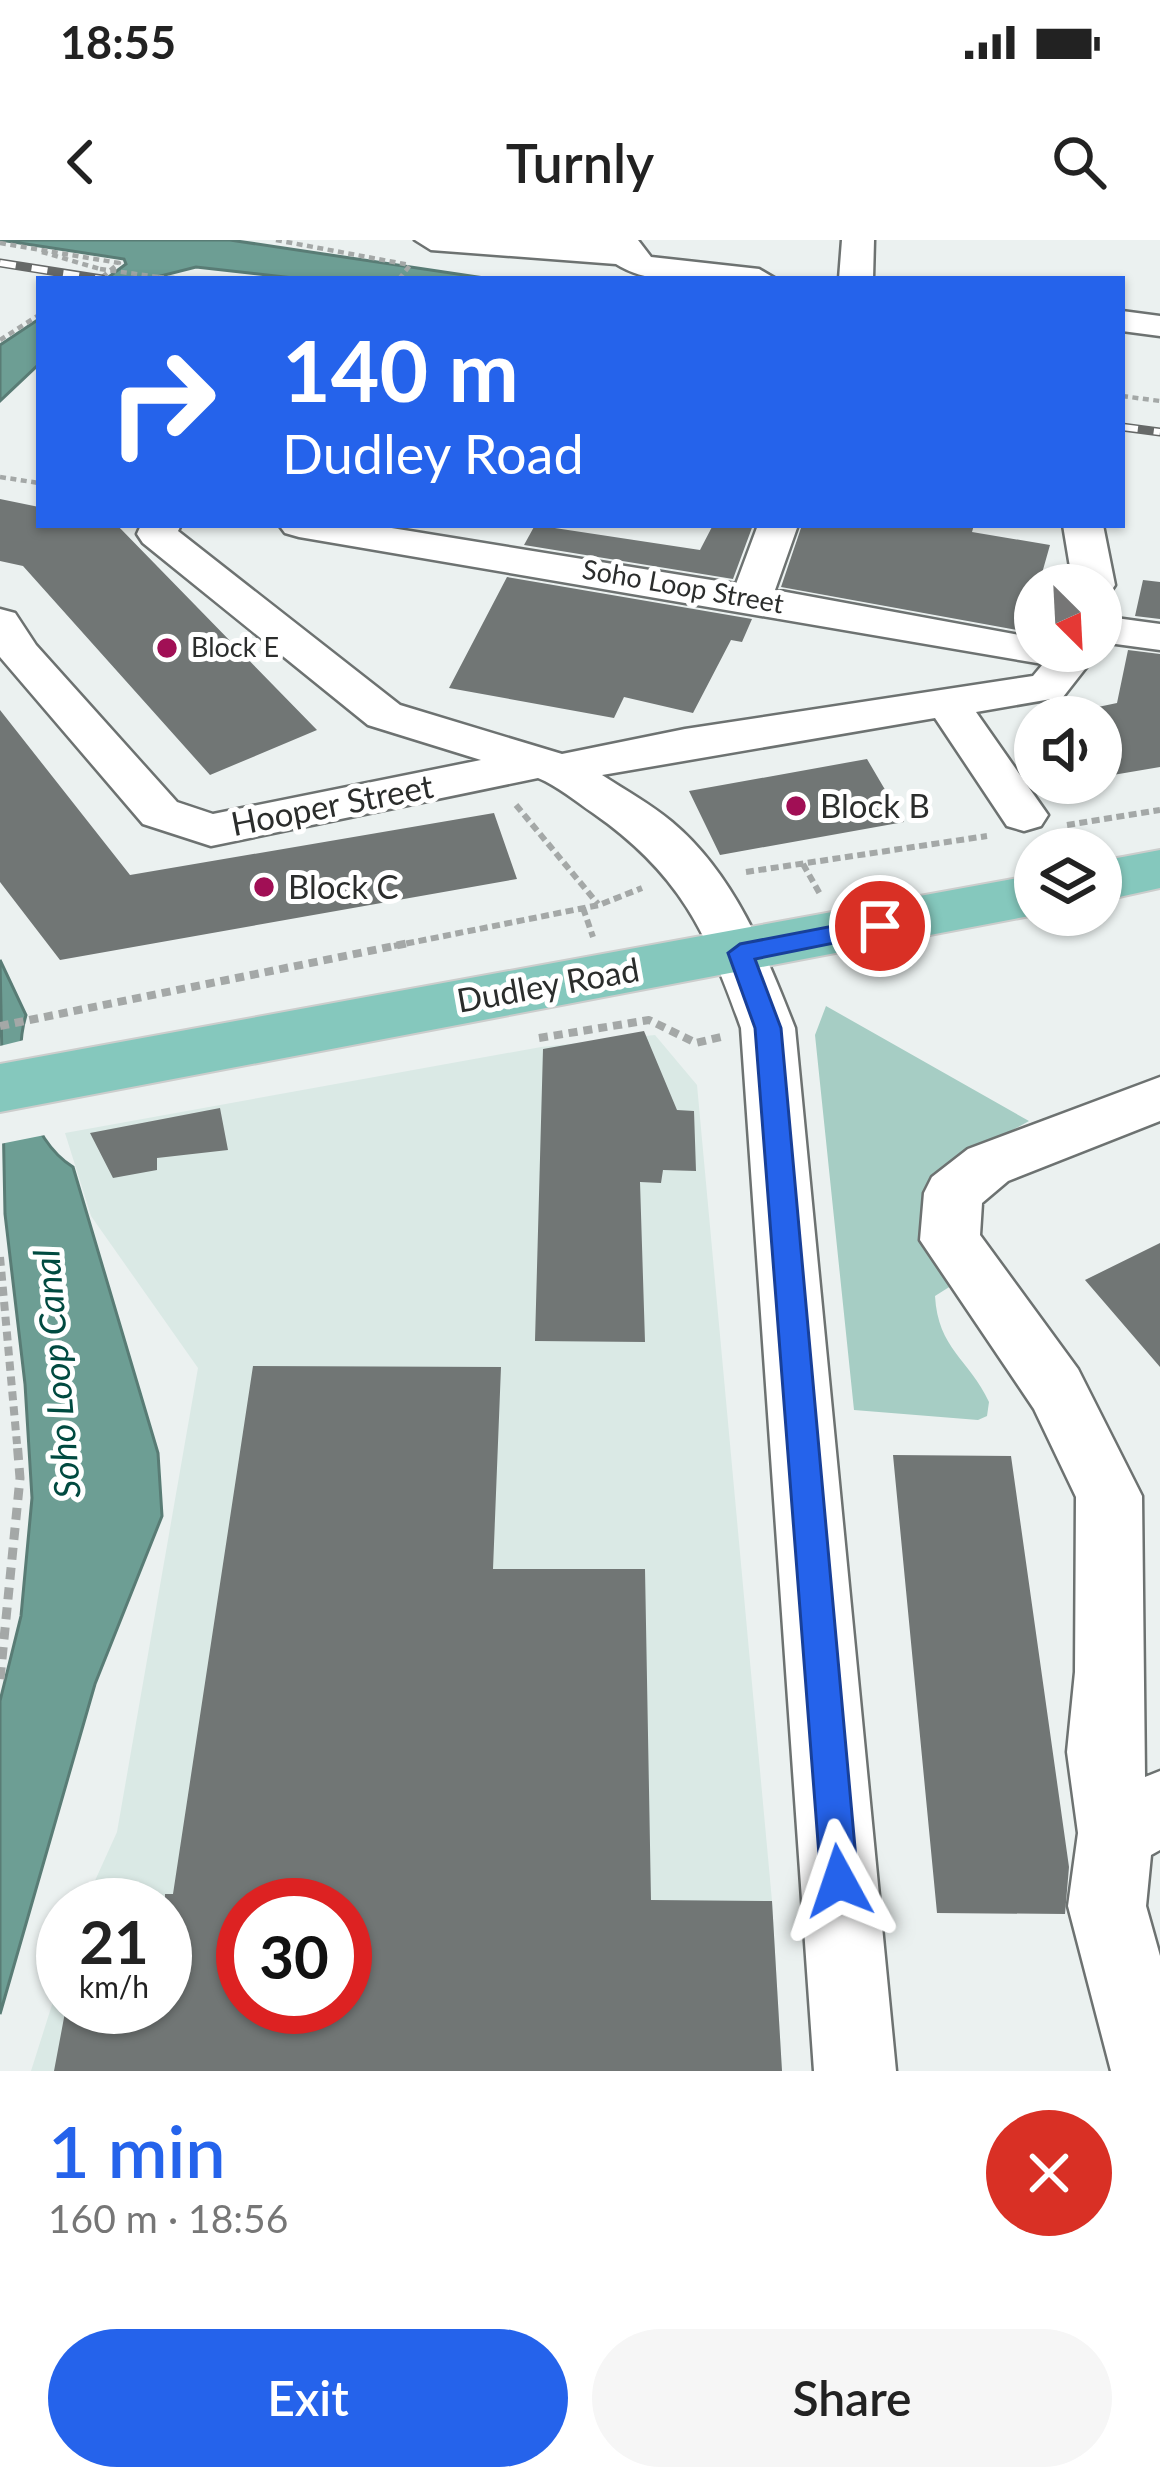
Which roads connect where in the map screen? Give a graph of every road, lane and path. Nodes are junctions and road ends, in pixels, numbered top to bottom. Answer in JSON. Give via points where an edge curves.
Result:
{"nodes":[{"id":1,"x":858,"y":240,"type":"edge"},
{"id":2,"x":0,"y":243,"type":"edge"},
{"id":3,"x":17,"y":246,"type":"junction"},
{"id":4,"x":326,"y":251,"type":"dead end"},
{"id":5,"x":626,"y":252,"type":"edge"},
{"id":6,"x":419,"y":255,"type":"edge"},
{"id":7,"x":103,"y":276,"type":"edge"},
{"id":8,"x":152,"y":276,"type":"edge"},
{"id":9,"x":744,"y":276,"type":"edge"},
{"id":10,"x":856,"y":276,"type":"edge"},
{"id":11,"x":36,"y":317,"type":"edge"},
{"id":12,"x":1125,"y":321,"type":"edge"},
{"id":13,"x":1160,"y":326,"type":"edge"},
{"id":14,"x":0,"y":340,"type":"edge"},
{"id":15,"x":1125,"y":396,"type":"edge"},
{"id":16,"x":1160,"y":401,"type":"edge"},
{"id":17,"x":0,"y":477,"type":"edge"},
{"id":18,"x":36,"y":483,"type":"edge"},
{"id":19,"x":159,"y":528,"type":"edge"},
{"id":20,"x":340,"y":528,"type":"edge"},
{"id":21,"x":777,"y":528,"type":"edge"},
{"id":22,"x":1084,"y":528,"type":"edge"},
{"id":23,"x":461,"y":537,"type":"edge"},
{"id":24,"x":1090,"y":564,"type":"edge"},
{"id":25,"x":751,"y":598,"type":"junction"},
{"id":26,"x":0,"y":622,"type":"edge"},
{"id":27,"x":1122,"y":632,"type":"edge"},
{"id":28,"x":1160,"y":637,"type":"edge"},
{"id":29,"x":1014,"y":649,"type":"edge"},
{"id":30,"x":1060,"y":672,"type":"edge"},
{"id":31,"x":946,"y":701,"type":"junction"},
{"id":32,"x":550,"y":766,"type":"junction"},
{"id":33,"x":490,"y":773,"type":"junction"},
{"id":34,"x":1160,"y":810,"type":"edge"},
{"id":35,"x":1025,"y":825,"type":"junction"},
{"id":36,"x":1160,"y":868,"type":"edge"},
{"id":37,"x":1122,"y":876,"type":"edge"},
{"id":38,"x":698,"y":879,"type":"junction"},
{"id":39,"x":1014,"y":899,"type":"edge"},
{"id":40,"x":598,"y":905,"type":"junction"},
{"id":41,"x":740,"y":953,"type":"junction"},
{"id":42,"x":0,"y":1026,"type":"edge"},
{"id":43,"x":768,"y":1028,"type":"junction"},
{"id":44,"x":533,"y":1039,"type":"dead end"},
{"id":45,"x":30,"y":1083,"type":"edge"},
{"id":46,"x":1160,"y":1098,"type":"edge"},
{"id":47,"x":0,"y":1257,"type":"edge"},
{"id":48,"x":0,"y":1679,"type":"edge"},
{"id":49,"x":1138,"y":1821,"type":"edge"},
{"id":50,"x":855,"y":2071,"type":"edge"},
{"id":51,"x":1152,"y":2071,"type":"edge"}],
"edges":[{"from":1,"to":10,"type":"street"},
{"from":2,"to":3,"type":"path"},
{"from":3,"to":7,"type":"path","via":[[119,262]]},
{"from":3,"to":8,"type":"path","bridge":true},
{"from":4,"to":6,"type":"path"},
{"from":5,"to":6,"type":"street"},
{"from":5,"to":9,"type":"street"},
{"from":11,"to":14,"type":"path"},
{"from":12,"to":13,"type":"street"},
{"from":15,"to":16,"type":"path"},
{"from":17,"to":18,"type":"path"},
{"from":19,"to":32,"type":"street","via":[[157,535],[384,715]]},
{"from":20,"to":23,"type":"street","name":"Soho Loop Street"},
{"from":21,"to":25,"type":"street"},
{"from":22,"to":24,"type":"street"},
{"from":23,"to":25,"type":"street","name":"Soho Loop Street"},
{"from":25,"to":29,"type":"street","name":"Soho Loop Street"},
{"from":26,"to":33,"type":"street","name":"Hooper Street","via":[[160,813],[211,830]]},
{"from":27,"to":28,"type":"street"},
{"from":30,"to":31,"type":"street","name":"Hooper Street","via":[[1047,687]]},
{"from":31,"to":32,"type":"street","name":"Hooper Street"},
{"from":31,"to":35,"type":"street"},
{"from":32,"to":33,"type":"street","name":"Hooper Street"},
{"from":32,"to":38,"type":"street","via":[[655,832]]},
{"from":33,"to":40,"type":"path"},
{"from":34,"to":35,"type":"path"},
{"from":35,"to":38,"type":"path"},
{"from":36,"to":37,"type":"main road"},
{"from":38,"to":40,"type":"path","via":[[631,890]]},
{"from":38,"to":41,"type":"street"},
{"from":39,"to":41,"type":"main road","name":"Dudley Road"},
{"from":40,"to":42,"type":"path"},
{"from":41,"to":43,"type":"street"},
{"from":41,"to":45,"type":"main road","name":"Dudley Road"},
{"from":43,"to":44,"type":"path","via":[[695,1043],[649,1020]]},
{"from":43,"to":50,"type":"street"},
{"from":46,"to":49,"type":"street","via":[[988,1166],[953,1193],[950,1240],[1056,1389],[1109,1496],[1104,1752]]},
{"from":47,"to":48,"type":"path","via":[[20,1478]]},
{"from":49,"to":51,"type":"street","via":[[1107,1906]]}]}
